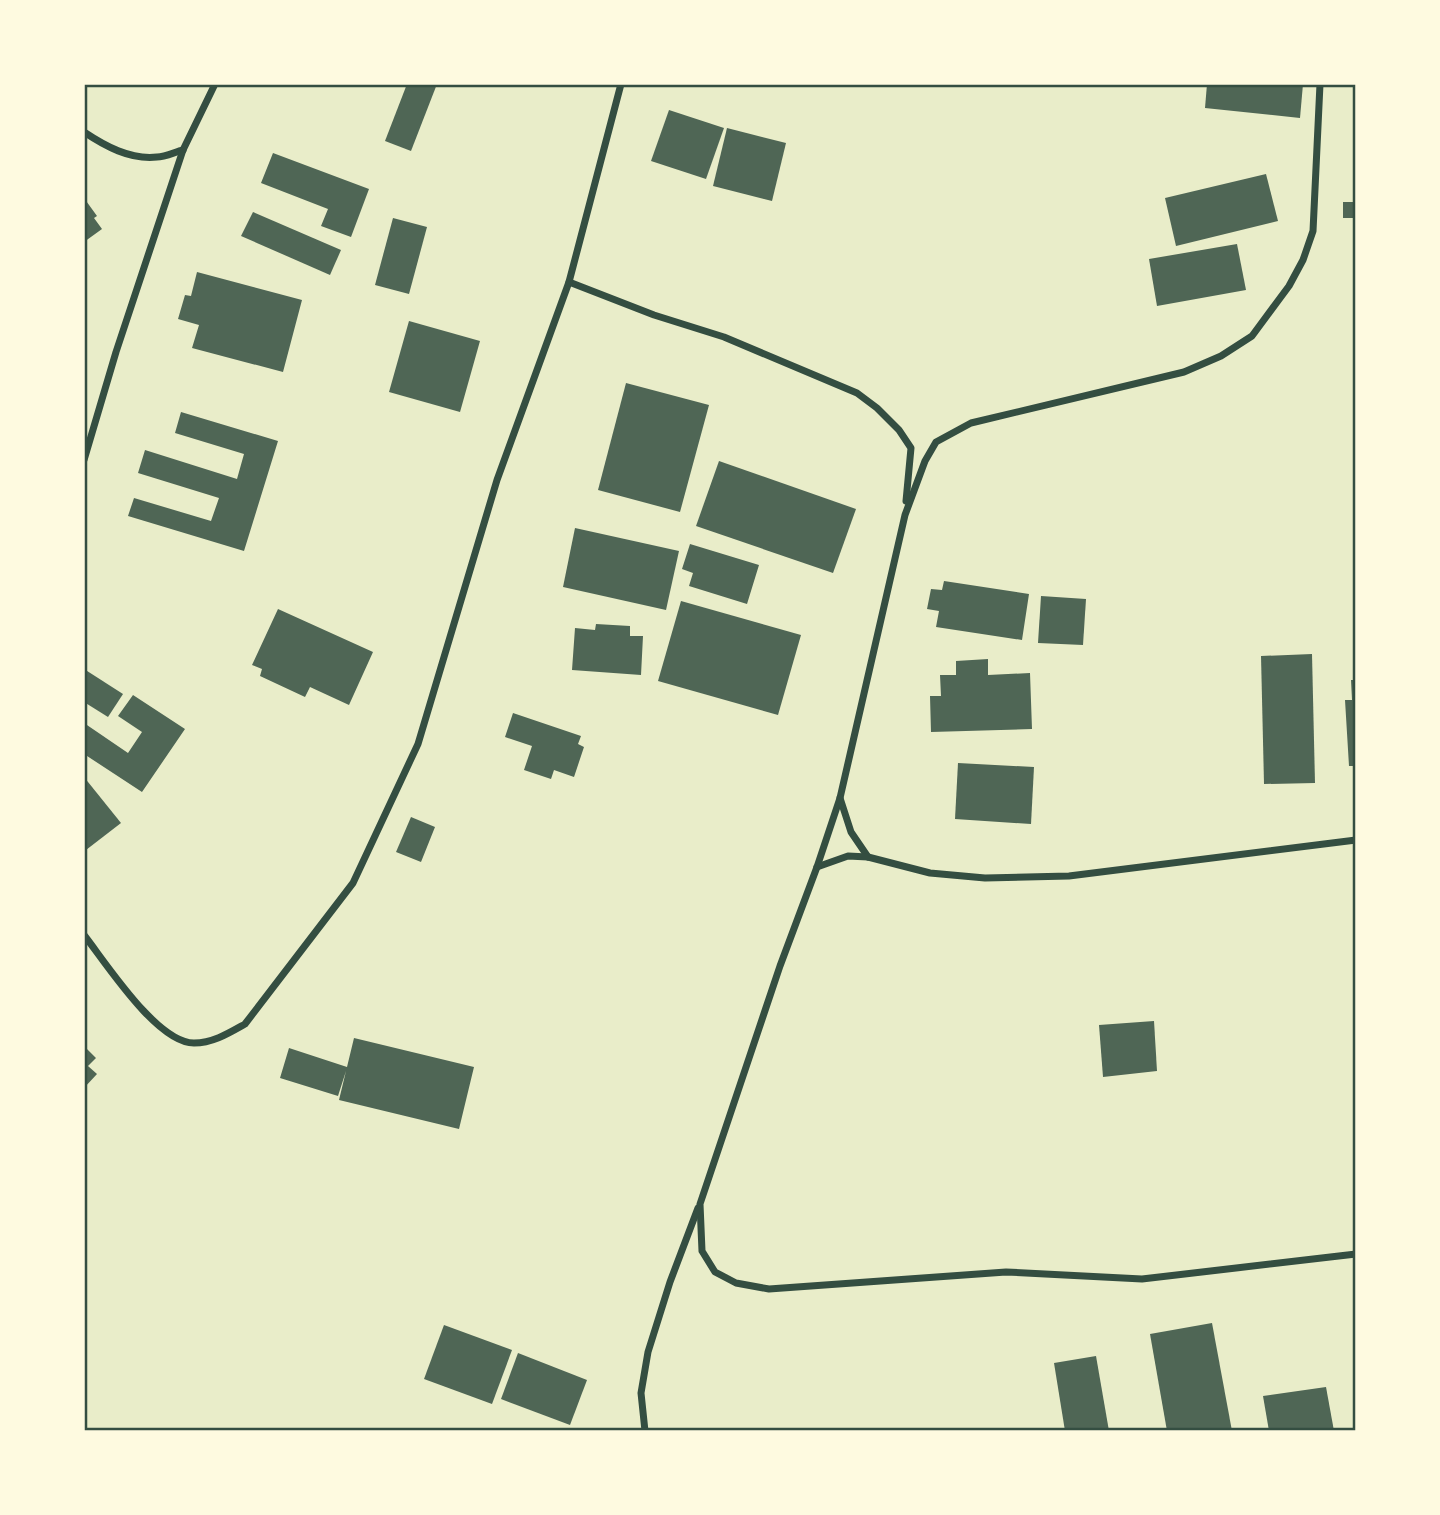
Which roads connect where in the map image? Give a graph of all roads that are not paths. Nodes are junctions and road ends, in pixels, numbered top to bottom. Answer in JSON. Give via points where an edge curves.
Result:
{"nodes":[{"id":1,"x":215,"y":84,"type":"edge"},
{"id":2,"x":621,"y":84,"type":"edge"},
{"id":3,"x":1321,"y":84,"type":"edge"},
{"id":4,"x":84,"y":132,"type":"edge"},
{"id":5,"x":183,"y":150,"type":"junction"},
{"id":6,"x":569,"y":282,"type":"junction"},
{"id":7,"x":84,"y":460,"type":"edge"},
{"id":8,"x":905,"y":515,"type":"junction"},
{"id":9,"x":840,"y":798,"type":"junction"},
{"id":10,"x":1356,"y":840,"type":"edge"},
{"id":11,"x":868,"y":857,"type":"junction"},
{"id":12,"x":817,"y":867,"type":"junction"},
{"id":13,"x":84,"y":935,"type":"edge"},
{"id":14,"x":700,"y":1204,"type":"junction"},
{"id":15,"x":1356,"y":1254,"type":"edge"},
{"id":16,"x":645,"y":1431,"type":"edge"}],
"edges":[{"from":1,"to":5,"type":"street"},
{"from":2,"to":6,"type":"street"},
{"from":3,"to":8,"type":"street","via":[[1313,231],[1289,286],[1252,336],[1184,372],[971,423],[936,442],[914,484]]},
{"from":4,"to":5,"type":"street","via":[[128,155],[157,158]]},
{"from":5,"to":7,"type":"street"},
{"from":6,"to":8,"type":"street","via":[[724,337],[857,393],[899,430],[911,448]]},
{"from":6,"to":13,"type":"street","via":[[497,480],[418,744],[354,883],[245,1024],[219,1039],[193,1043],[167,1033],[148,1017]]},
{"from":8,"to":9,"type":"street"},
{"from":9,"to":11,"type":"street","via":[[851,832]]},
{"from":9,"to":12,"type":"street"},
{"from":10,"to":11,"type":"street","via":[[1069,876],[985,878],[930,873]]},
{"from":11,"to":12,"type":"street","via":[[848,856]]},
{"from":12,"to":14,"type":"street"},
{"from":14,"to":15,"type":"street","via":[[702,1251],[715,1272],[736,1283],[769,1289],[1006,1272],[1142,1279]]},
{"from":14,"to":16,"type":"street","via":[[648,1352],[641,1393]]}]}
